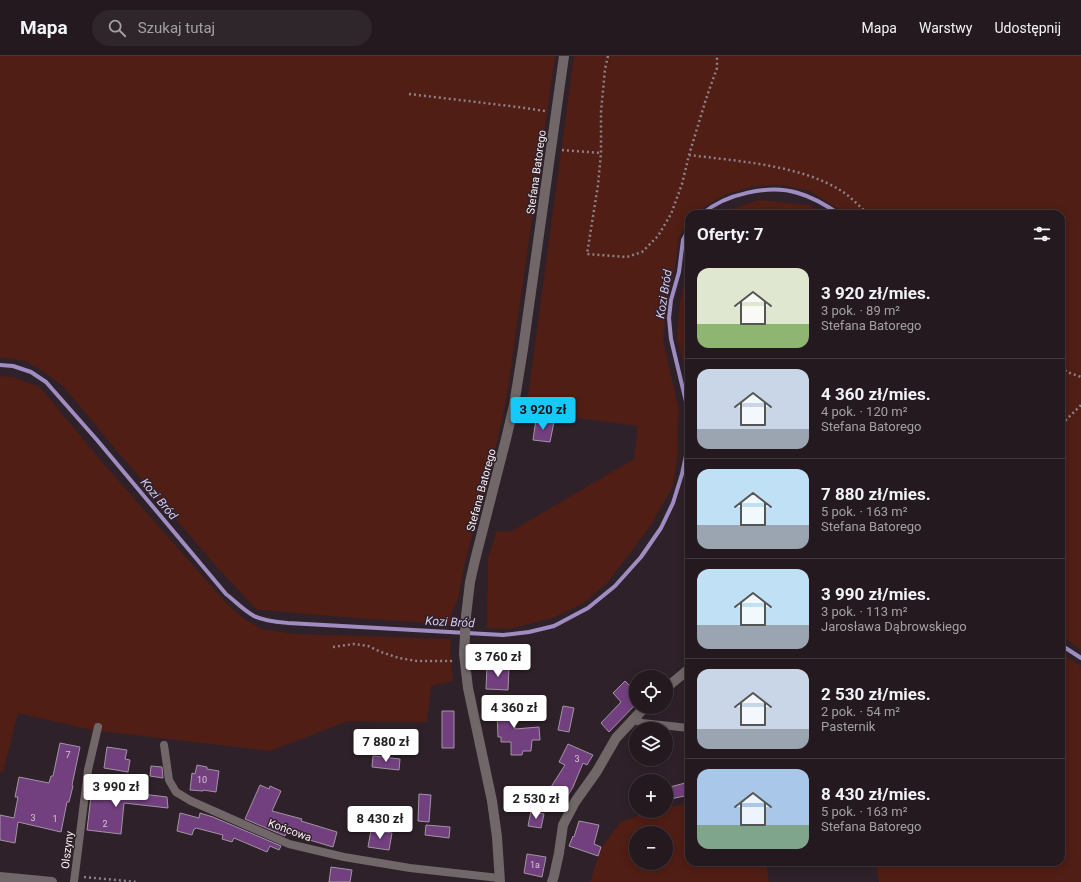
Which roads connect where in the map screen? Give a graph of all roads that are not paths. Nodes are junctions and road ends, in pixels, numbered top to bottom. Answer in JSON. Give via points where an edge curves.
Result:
{"nodes":[{"id":1,"x":564,"y":56,"type":"edge"},
{"id":2,"x":685,"y":671,"type":"edge"},
{"id":3,"x":673,"y":682,"type":"edge"},
{"id":4,"x":638,"y":714,"type":"edge"},
{"id":5,"x":633,"y":719,"type":"junction"},
{"id":6,"x":98,"y":727,"type":"dead end"},
{"id":7,"x":685,"y":728,"type":"edge"},
{"id":8,"x":164,"y":745,"type":"dead end"},
{"id":9,"x":0,"y":877,"type":"edge"},
{"id":10,"x":75,"y":879,"type":"edge"},
{"id":11,"x":500,"y":880,"type":"edge"},
{"id":12,"x":52,"y":882,"type":"edge"},
{"id":13,"x":552,"y":882,"type":"edge"}],
"edges":[{"from":1,"to":11,"type":"street","name":"Stefana Batorego","via":[[514,405],[475,560],[466,616],[464,658],[492,801]]},
{"from":2,"to":3,"type":"street"},
{"from":4,"to":5,"type":"street"},
{"from":5,"to":7,"type":"lane","via":[[642,723]]},
{"from":5,"to":13,"type":"street","via":[[616,738],[563,825]]},
{"from":6,"to":10,"type":"lane","name":"Olszyny","via":[[88,770]]},
{"from":8,"to":11,"type":"lane","name":"Końcowa","via":[[169,780],[176,792],[290,844],[344,857]]},
{"from":9,"to":12,"type":"street"}]}
